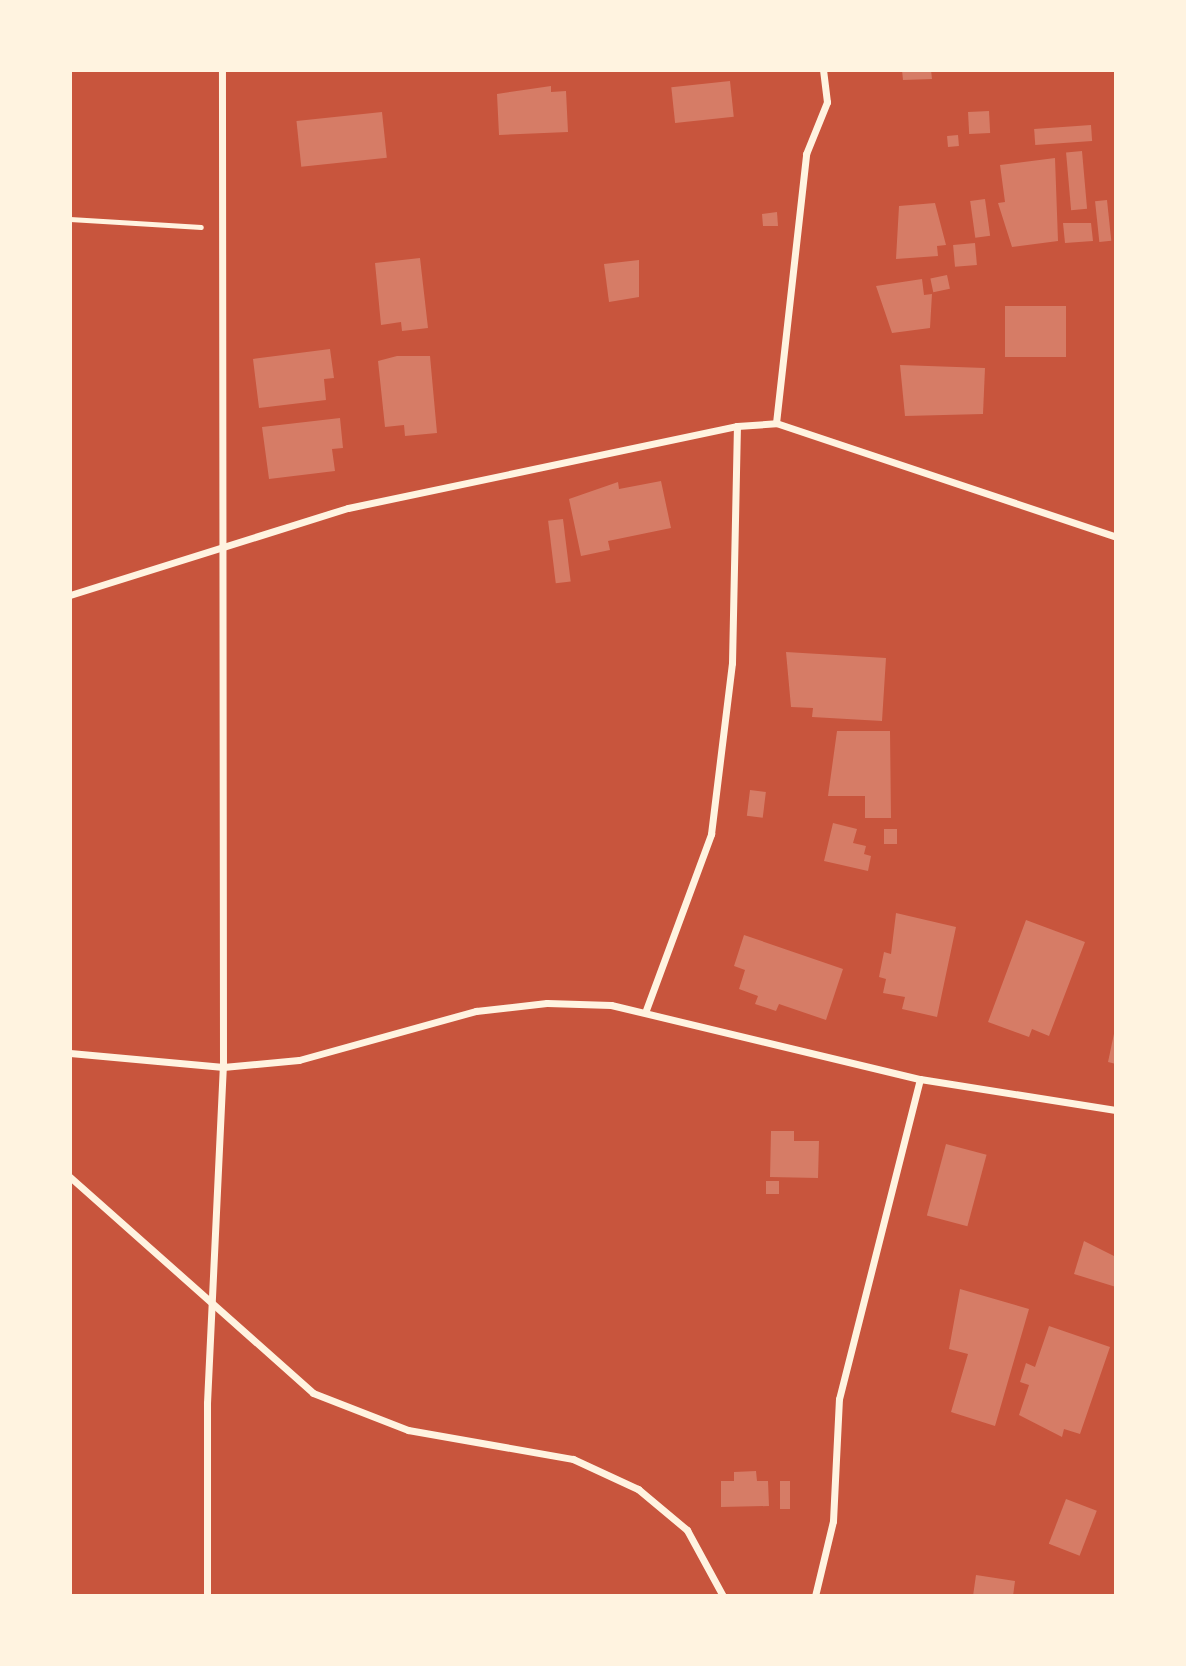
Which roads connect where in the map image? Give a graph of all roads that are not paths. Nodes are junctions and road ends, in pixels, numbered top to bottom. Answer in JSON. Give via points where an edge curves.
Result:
{"nodes":[{"id":1,"x":222,"y":70,"type":"edge"},
{"id":2,"x":823,"y":70,"type":"edge"},
{"id":3,"x":776,"y":423,"type":"junction"},
{"id":4,"x":737,"y":426,"type":"junction"},
{"id":5,"x":1116,"y":537,"type":"edge"},
{"id":6,"x":218,"y":553,"type":"junction"},
{"id":7,"x":70,"y":595,"type":"edge"},
{"id":8,"x":646,"y":1010,"type":"junction"},
{"id":9,"x":70,"y":1053,"type":"edge"},
{"id":10,"x":223,"y":1067,"type":"junction"},
{"id":11,"x":920,"y":1079,"type":"junction"},
{"id":12,"x":1116,"y":1110,"type":"edge"},
{"id":13,"x":70,"y":1177,"type":"edge"},
{"id":14,"x":217,"y":1305,"type":"junction"},
{"id":15,"x":207,"y":1596,"type":"edge"},
{"id":16,"x":723,"y":1596,"type":"edge"},
{"id":17,"x":815,"y":1596,"type":"edge"}],
"edges":[{"from":1,"to":6,"type":"street"},
{"from":2,"to":3,"type":"street","via":[[827,102],[806,154]]},
{"from":3,"to":4,"type":"street"},
{"from":3,"to":5,"type":"street"},
{"from":4,"to":6,"type":"street","via":[[348,508]]},
{"from":4,"to":8,"type":"street","via":[[732,663],[712,834]]},
{"from":6,"to":7,"type":"street"},
{"from":6,"to":10,"type":"street"},
{"from":8,"to":10,"type":"street","via":[[547,1003],[488,1010],[299,1060]]},
{"from":8,"to":11,"type":"street"},
{"from":9,"to":10,"type":"street"},
{"from":10,"to":14,"type":"street"},
{"from":11,"to":12,"type":"street"},
{"from":11,"to":17,"type":"street","via":[[839,1399],[833,1521]]},
{"from":13,"to":14,"type":"street"},
{"from":14,"to":15,"type":"street","via":[[207,1403]]},
{"from":14,"to":16,"type":"street","via":[[313,1392],[356,1415],[573,1459],[639,1489],[687,1530]]}]}
